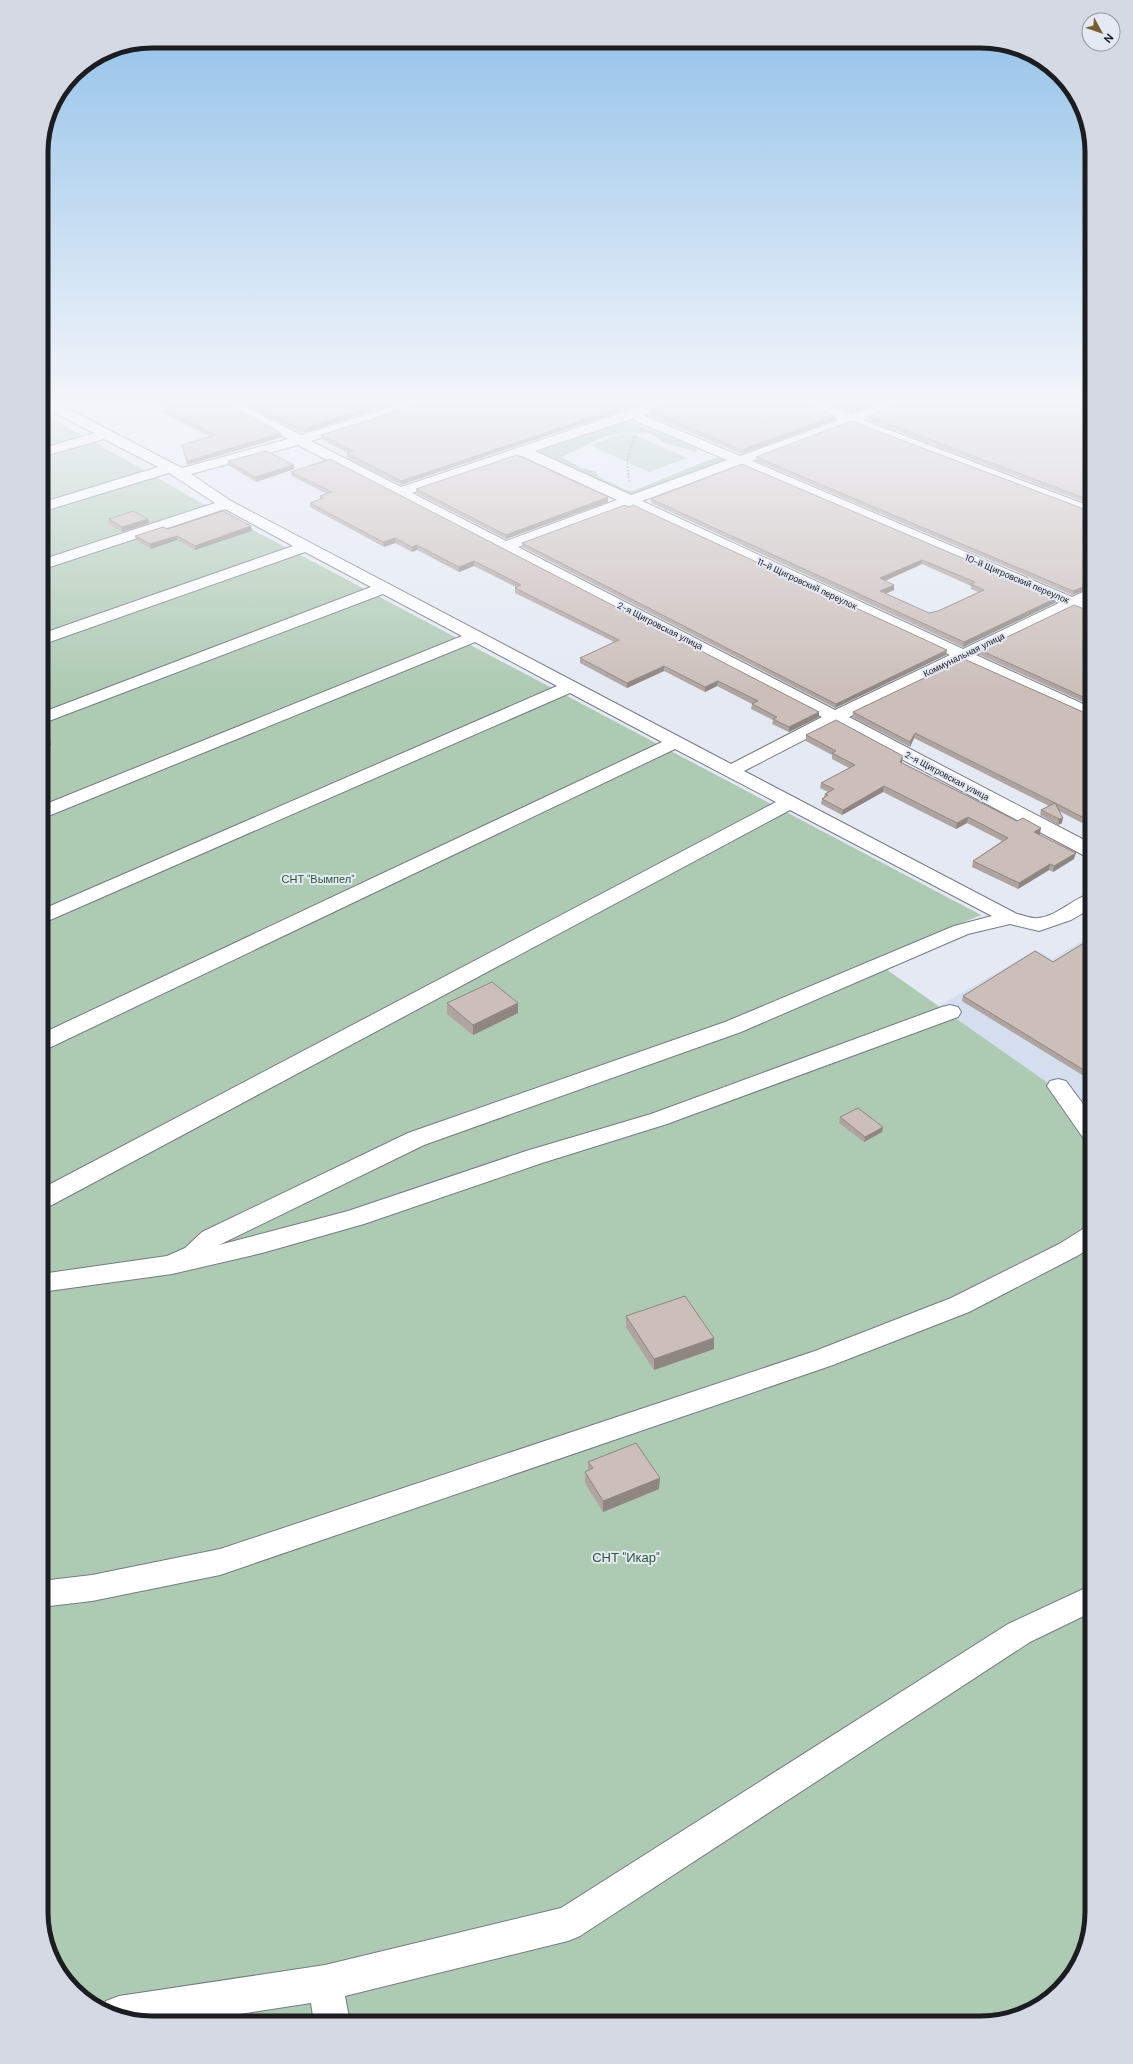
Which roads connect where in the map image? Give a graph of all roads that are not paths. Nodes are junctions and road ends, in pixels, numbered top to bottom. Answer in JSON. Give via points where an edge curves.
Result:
{"nodes":[{"id":1,"x":75,"y":498,"type":"edge"},
{"id":2,"x":217,"y":498,"type":"edge"},
{"id":3,"x":412,"y":498,"type":"edge"},
{"id":4,"x":624,"y":498,"type":"edge"},
{"id":5,"x":637,"y":498,"type":"edge"},
{"id":6,"x":828,"y":498,"type":"edge"},
{"id":7,"x":1056,"y":498,"type":"edge"},
{"id":8,"x":630,"y":501,"type":"junction"},
{"id":9,"x":226,"y":504,"type":"junction"},
{"id":10,"x":48,"y":506,"type":"edge"},
{"id":11,"x":1085,"y":509,"type":"edge"},
{"id":12,"x":506,"y":546,"type":"junction"},
{"id":13,"x":306,"y":547,"type":"junction"},
{"id":14,"x":48,"y":563,"type":"edge"},
{"id":15,"x":384,"y":588,"type":"junction"},
{"id":16,"x":1085,"y":596,"type":"edge"},
{"id":17,"x":1072,"y":603,"type":"junction"},
{"id":18,"x":1085,"y":609,"type":"edge"},
{"id":19,"x":476,"y":636,"type":"junction"},
{"id":20,"x":48,"y":638,"type":"edge"},
{"id":21,"x":962,"y":656,"type":"junction"},
{"id":22,"x":570,"y":687,"type":"junction"},
{"id":23,"x":1085,"y":712,"type":"edge"},
{"id":24,"x":48,"y":716,"type":"edge"},
{"id":25,"x":835,"y":717,"type":"junction"},
{"id":26,"x":675,"y":742,"type":"junction"},
{"id":27,"x":730,"y":771,"type":"junction"},
{"id":28,"x":790,"y":802,"type":"junction"},
{"id":29,"x":48,"y":810,"type":"edge"},
{"id":30,"x":1085,"y":848,"type":"edge"},
{"id":31,"x":1085,"y":902,"type":"edge"},
{"id":32,"x":48,"y":915,"type":"edge"},
{"id":33,"x":1010,"y":918,"type":"junction"},
{"id":34,"x":950,"y":1012,"type":"dead end"},
{"id":35,"x":48,"y":1040,"type":"edge"},
{"id":36,"x":1058,"y":1086,"type":"dead end"},
{"id":37,"x":1085,"y":1123,"type":"edge"},
{"id":38,"x":48,"y":1196,"type":"edge"},
{"id":39,"x":1085,"y":1239,"type":"edge"},
{"id":40,"x":172,"y":1265,"type":"junction"},
{"id":41,"x":48,"y":1282,"type":"edge"},
{"id":42,"x":48,"y":1593,"type":"edge"},
{"id":43,"x":1085,"y":1601,"type":"edge"},
{"id":44,"x":325,"y":1983,"type":"junction"},
{"id":45,"x":127,"y":2013,"type":"edge"},
{"id":46,"x":331,"y":2016,"type":"edge"}],
"edges":[{"from":1,"to":10,"type":"street"},
{"from":2,"to":9,"type":"street"},
{"from":3,"to":12,"type":"street","name":"2-я Щигровская улица"},
{"from":4,"to":8,"type":"street","name":"11-й Щигровский переулок"},
{"from":5,"to":8,"type":"street"},
{"from":6,"to":17,"type":"street","name":"10-й Щигровский переулок"},
{"from":7,"to":11,"type":"street"},
{"from":8,"to":12,"type":"street"},
{"from":8,"to":21,"type":"street","name":"11-й Щигровский переулок"},
{"from":9,"to":13,"type":"street"},
{"from":9,"to":14,"type":"street"},
{"from":12,"to":25,"type":"street","name":"2-я Щигровская улица"},
{"from":13,"to":15,"type":"street"},
{"from":13,"to":20,"type":"street"},
{"from":15,"to":19,"type":"street"},
{"from":15,"to":24,"type":"street"},
{"from":16,"to":17,"type":"street","name":"Коммунальная улица"},
{"from":17,"to":18,"type":"street","name":"10-й Щигровский переулок"},
{"from":17,"to":21,"type":"street","name":"Коммунальная улица"},
{"from":19,"to":22,"type":"street"},
{"from":19,"to":29,"type":"street"},
{"from":21,"to":23,"type":"street","name":"11-й Щигровский переулок"},
{"from":21,"to":25,"type":"street","name":"Коммунальная улица"},
{"from":22,"to":26,"type":"street"},
{"from":22,"to":32,"type":"street"},
{"from":25,"to":27,"type":"street","name":"Коммунальная улица"},
{"from":25,"to":30,"type":"street","name":"2-я Щигровская улица"},
{"from":26,"to":27,"type":"street"},
{"from":26,"to":35,"type":"street"},
{"from":27,"to":28,"type":"street"},
{"from":28,"to":33,"type":"street"},
{"from":28,"to":38,"type":"street"},
{"from":31,"to":33,"type":"street","via":[[1064,916],[1038,925]]},
{"from":33,"to":40,"type":"street","via":[[961,930],[733,1028],[416,1139],[211,1238],[194,1254]]},
{"from":34,"to":40,"type":"street","via":[[659,1119],[534,1156],[355,1218],[262,1244]]},
{"from":36,"to":37,"type":"street"},
{"from":39,"to":42,"type":"street","via":[[960,1305],[824,1358],[220,1562],[92,1588]]},
{"from":40,"to":41,"type":"street"},
{"from":43,"to":44,"type":"street","via":[[1019,1633],[568,1924]]},
{"from":44,"to":45,"type":"street"},
{"from":44,"to":46,"type":"street"}]}
